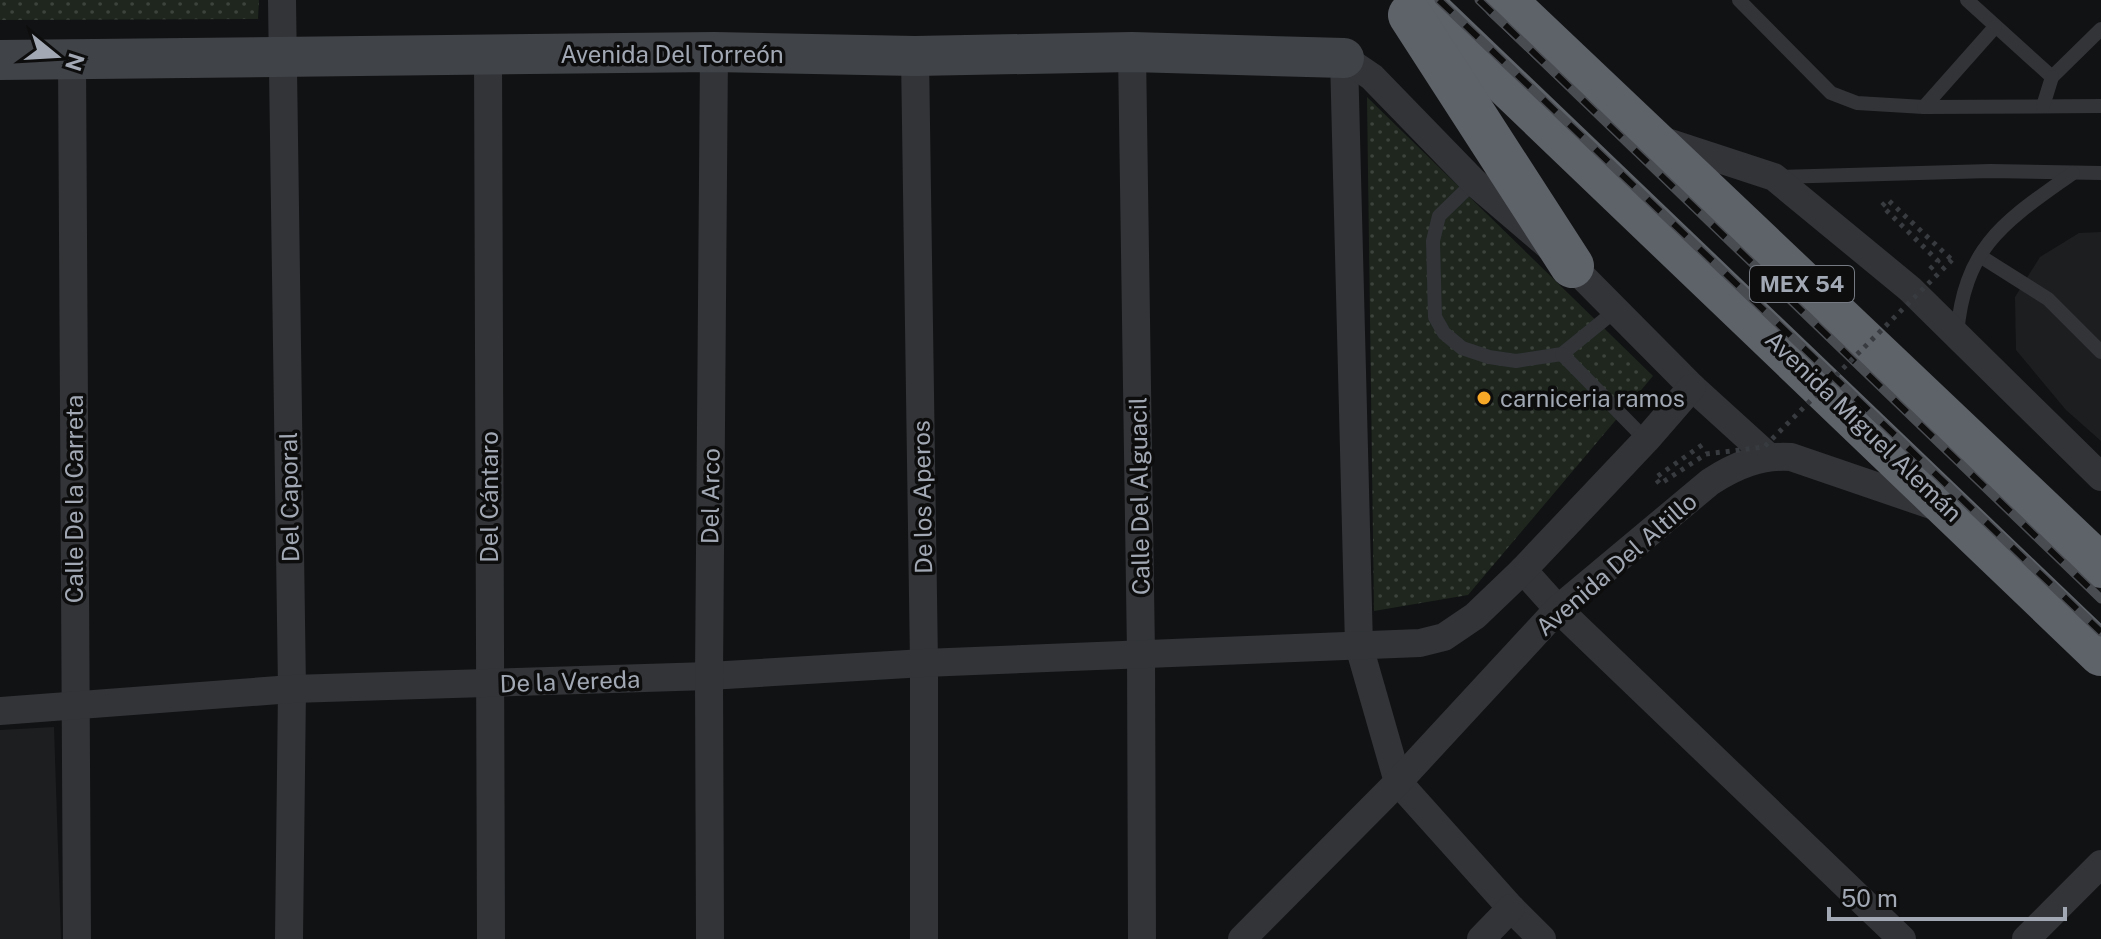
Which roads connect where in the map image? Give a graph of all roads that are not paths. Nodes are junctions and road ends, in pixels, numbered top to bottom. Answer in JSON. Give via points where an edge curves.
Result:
{"nodes":[{"id":1,"x":282,"y":0,"type":"edge"},
{"id":2,"x":1400,"y":0,"type":"edge"},
{"id":3,"x":1418,"y":0,"type":"edge"},
{"id":4,"x":1504,"y":0,"type":"edge"},
{"id":5,"x":1739,"y":0,"type":"edge"},
{"id":6,"x":1967,"y":0,"type":"edge"},
{"id":7,"x":1995,"y":27,"type":"junction"},
{"id":8,"x":2101,"y":29,"type":"edge"},
{"id":9,"x":714,"y":52,"type":"junction"},
{"id":10,"x":1132,"y":52,"type":"junction"},
{"id":11,"x":488,"y":54,"type":"junction"},
{"id":12,"x":282,"y":55,"type":"junction"},
{"id":13,"x":915,"y":56,"type":"junction"},
{"id":14,"x":72,"y":58,"type":"junction"},
{"id":15,"x":1344,"y":58,"type":"junction"},
{"id":16,"x":0,"y":60,"type":"edge"},
{"id":17,"x":2052,"y":77,"type":"junction"},
{"id":18,"x":2043,"y":106,"type":"junction"},
{"id":19,"x":2101,"y":106,"type":"edge"},
{"id":20,"x":1924,"y":107,"type":"junction"},
{"id":21,"x":1643,"y":134,"type":"junction"},
{"id":22,"x":2073,"y":173,"type":"junction"},
{"id":23,"x":2101,"y":173,"type":"edge"},
{"id":24,"x":1774,"y":177,"type":"junction"},
{"id":25,"x":1474,"y":182,"type":"junction"},
{"id":26,"x":1980,"y":256,"type":"junction"},
{"id":27,"x":1572,"y":266,"type":"junction"},
{"id":28,"x":1615,"y":311,"type":"junction"},
{"id":29,"x":1957,"y":338,"type":"junction"},
{"id":30,"x":2101,"y":352,"type":"edge"},
{"id":31,"x":1562,"y":354,"type":"junction"},
{"id":32,"x":1692,"y":387,"type":"junction"},
{"id":33,"x":1646,"y":440,"type":"junction"},
{"id":34,"x":1768,"y":456,"type":"junction"},
{"id":35,"x":2101,"y":477,"type":"edge"},
{"id":36,"x":1956,"y":513,"type":"junction"},
{"id":37,"x":2101,"y":566,"type":"edge"},
{"id":38,"x":1523,"y":570,"type":"junction"},
{"id":39,"x":1558,"y":609,"type":"junction"},
{"id":40,"x":1359,"y":646,"type":"junction"},
{"id":41,"x":1141,"y":653,"type":"junction"},
{"id":42,"x":2101,"y":654,"type":"edge"},
{"id":43,"x":924,"y":663,"type":"junction"},
{"id":44,"x":709,"y":676,"type":"junction"},
{"id":45,"x":490,"y":684,"type":"junction"},
{"id":46,"x":292,"y":689,"type":"junction"},
{"id":47,"x":76,"y":707,"type":"junction"},
{"id":48,"x":0,"y":711,"type":"edge"},
{"id":49,"x":1398,"y":782,"type":"junction"},
{"id":50,"x":2101,"y":864,"type":"edge"},
{"id":51,"x":1511,"y":908,"type":"junction"},
{"id":52,"x":77,"y":939,"type":"edge"},
{"id":53,"x":289,"y":939,"type":"edge"},
{"id":54,"x":491,"y":939,"type":"edge"},
{"id":55,"x":710,"y":939,"type":"edge"},
{"id":56,"x":924,"y":939,"type":"edge"},
{"id":57,"x":1142,"y":939,"type":"edge"},
{"id":58,"x":1242,"y":939,"type":"edge"},
{"id":59,"x":1481,"y":939,"type":"edge"},
{"id":60,"x":1542,"y":939,"type":"edge"},
{"id":61,"x":1902,"y":939,"type":"edge"},
{"id":62,"x":2026,"y":939,"type":"edge"}],
"edges":[{"from":1,"to":12,"type":"street","name":"Del Caporal"},
{"from":2,"to":27,"type":"highway"},
{"from":3,"to":36,"type":"highway","name":"Avenida Miguel Alemán","number":"MEX 54"},
{"from":4,"to":21,"type":"highway","number":"MEX 54"},
{"from":5,"to":20,"type":"lane","via":[[1831,93],[1857,103]]},
{"from":6,"to":7,"type":"lane"},
{"from":7,"to":17,"type":"lane"},
{"from":7,"to":20,"type":"lane"},
{"from":8,"to":17,"type":"lane"},
{"from":9,"to":11,"type":"street","name":"Avenida Del Torreón"},
{"from":9,"to":13,"type":"street","name":"Avenida Del Torreón"},
{"from":9,"to":44,"type":"street","name":"Del Arco"},
{"from":10,"to":13,"type":"street","name":"Avenida Del Torreón"},
{"from":10,"to":15,"type":"street","name":"Avenida Del Torreón"},
{"from":10,"to":41,"type":"street","name":"Calle Del Alguacil"},
{"from":11,"to":12,"type":"street","name":"Avenida Del Torreón"},
{"from":11,"to":45,"type":"street","name":"Del Cántaro"},
{"from":12,"to":14,"type":"street","name":"Avenida Del Torreón"},
{"from":12,"to":46,"type":"street","name":"Del Caporal"},
{"from":13,"to":43,"type":"street","name":"De los Aperos"},
{"from":14,"to":16,"type":"street","name":"Avenida Del Torreón"},
{"from":14,"to":47,"type":"street","name":"Calle De la Carreta"},
{"from":15,"to":25,"type":"street","via":[[1372,77]]},
{"from":15,"to":40,"type":"street"},
{"from":17,"to":18,"type":"lane"},
{"from":18,"to":19,"type":"lane"},
{"from":18,"to":20,"type":"lane"},
{"from":21,"to":24,"type":"street"},
{"from":21,"to":37,"type":"highway","number":"MEX 54"},
{"from":22,"to":23,"type":"lane"},
{"from":22,"to":24,"type":"lane"},
{"from":22,"to":26,"type":"lane","via":[[2014,215]]},
{"from":24,"to":29,"type":"street","via":[[1910,289]]},
{"from":25,"to":27,"type":"street"},
{"from":25,"to":31,"type":"lane","via":[[1439,216],[1433,241],[1435,317],[1462,348],[1489,357],[1516,361]]},
{"from":26,"to":29,"type":"lane","via":[[1966,284]]},
{"from":26,"to":30,"type":"lane","via":[[2048,299]]},
{"from":27,"to":28,"type":"street"},
{"from":28,"to":31,"type":"lane"},
{"from":28,"to":32,"type":"street"},
{"from":29,"to":35,"type":"street"},
{"from":31,"to":33,"type":"lane"},
{"from":32,"to":33,"type":"street","name":"De la Vereda"},
{"from":32,"to":34,"type":"street"},
{"from":33,"to":38,"type":"street","name":"De la Vereda"},
{"from":34,"to":36,"type":"street","name":"Avenida Del Altillo","via":[[1791,457]]},
{"from":34,"to":39,"type":"street","name":"Avenida Del Altillo","via":[[1710,482]]},
{"from":36,"to":42,"type":"highway","name":"Avenida Miguel Alemán","number":"MEX 54"},
{"from":38,"to":39,"type":"street"},
{"from":38,"to":40,"type":"street","name":"De la Vereda","via":[[1475,616],[1444,637]]},
{"from":39,"to":49,"type":"street","name":"Avenida Del Altillo"},
{"from":39,"to":61,"type":"street"},
{"from":40,"to":41,"type":"street","name":"De la Vereda"},
{"from":40,"to":49,"type":"street"},
{"from":41,"to":43,"type":"street","name":"De la Vereda"},
{"from":41,"to":57,"type":"street","name":"Calle Del Alguacil"},
{"from":43,"to":44,"type":"street","name":"De la Vereda"},
{"from":43,"to":56,"type":"street","name":"De los Aperos"},
{"from":44,"to":45,"type":"street","name":"De la Vereda"},
{"from":44,"to":55,"type":"street","name":"Del Arco"},
{"from":45,"to":46,"type":"street","name":"De la Vereda"},
{"from":45,"to":54,"type":"street","name":"Del Cántaro"},
{"from":46,"to":47,"type":"street","name":"De la Vereda"},
{"from":46,"to":53,"type":"street","name":"Del Caporal"},
{"from":47,"to":48,"type":"street","name":"De la Vereda"},
{"from":47,"to":52,"type":"street","name":"Calle De la Carreta"},
{"from":49,"to":51,"type":"street"},
{"from":49,"to":58,"type":"street","name":"Avenida Del Altillo"},
{"from":50,"to":62,"type":"street"},
{"from":51,"to":59,"type":"street"},
{"from":51,"to":60,"type":"street"}]}
